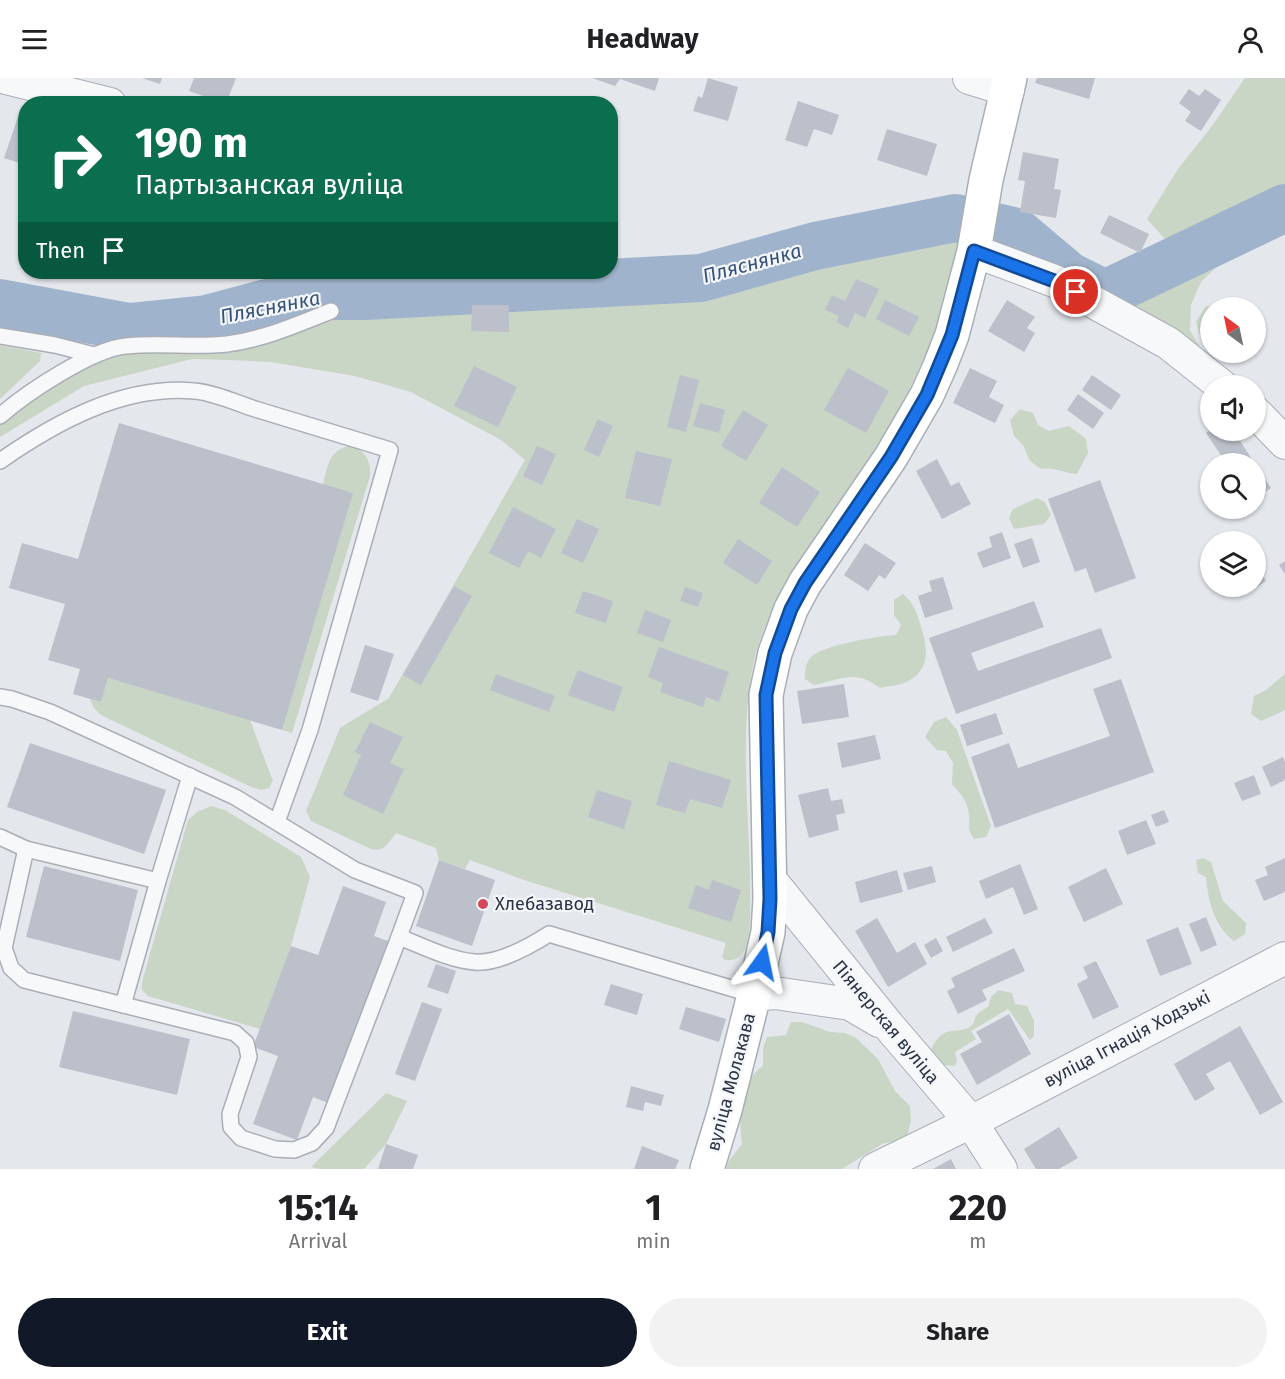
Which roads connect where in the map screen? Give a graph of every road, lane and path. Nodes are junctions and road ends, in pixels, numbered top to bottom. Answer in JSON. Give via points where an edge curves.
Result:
{"nodes":[{"id":1,"x":4,"y":78,"type":"edge"},
{"id":2,"x":969,"y":78,"type":"edge"},
{"id":3,"x":1009,"y":84,"type":"edge"},
{"id":4,"x":0,"y":87,"type":"edge"},
{"id":5,"x":77,"y":96,"type":"edge"},
{"id":6,"x":975,"y":247,"type":"junction"},
{"id":7,"x":331,"y":311,"type":"dead end"},
{"id":8,"x":0,"y":336,"type":"edge"},
{"id":9,"x":94,"y":355,"type":"junction"},
{"id":10,"x":1208,"y":375,"type":"edge"},
{"id":11,"x":0,"y":416,"type":"edge"},
{"id":12,"x":1266,"y":423,"type":"edge"},
{"id":13,"x":1285,"y":442,"type":"edge"},
{"id":14,"x":0,"y":461,"type":"edge"},
{"id":15,"x":0,"y":697,"type":"edge"},
{"id":16,"x":190,"y":776,"type":"junction"},
{"id":17,"x":277,"y":822,"type":"junction"},
{"id":18,"x":0,"y":837,"type":"edge"},
{"id":19,"x":26,"y":849,"type":"junction"},
{"id":20,"x":769,"y":878,"type":"junction"},
{"id":21,"x":158,"y":881,"type":"junction"},
{"id":22,"x":399,"y":937,"type":"junction"},
{"id":23,"x":1285,"y":958,"type":"edge"},
{"id":24,"x":754,"y":995,"type":"junction"},
{"id":25,"x":123,"y":1005,"type":"junction"},
{"id":26,"x":888,"y":1025,"type":"junction"},
{"id":27,"x":971,"y":1122,"type":"junction"},
{"id":28,"x":706,"y":1169,"type":"edge"},
{"id":29,"x":875,"y":1169,"type":"edge"},
{"id":30,"x":1001,"y":1169,"type":"edge"}],
"edges":[{"from":1,"to":4,"type":"street"},
{"from":1,"to":5,"type":"street"},
{"from":2,"to":3,"type":"street"},
{"from":3,"to":6,"type":"main road","name":"вуліца Молакава"},
{"from":6,"to":10,"type":"street","via":[[1057,282],[1168,343]]},
{"from":6,"to":20,"type":"main road","name":"вуліца Молакава","via":[[952,335],[927,395],[891,457],[805,583],[775,653],[766,695]]},
{"from":7,"to":9,"type":"lane","via":[[270,336],[225,344],[125,346]]},
{"from":8,"to":9,"type":"lane"},
{"from":9,"to":11,"type":"lane","via":[[19,399]]},
{"from":12,"to":13,"type":"street"},
{"from":14,"to":17,"type":"lane","via":[[90,410],[114,400],[158,391],[196,391],[390,450],[310,730]]},
{"from":15,"to":16,"type":"lane","via":[[50,712]]},
{"from":16,"to":17,"type":"lane"},
{"from":16,"to":21,"type":"lane"},
{"from":17,"to":22,"type":"lane","via":[[355,870],[415,893]]},
{"from":18,"to":19,"type":"lane"},
{"from":19,"to":21,"type":"lane"},
{"from":19,"to":25,"type":"lane","via":[[4,948],[11,968],[24,980]]},
{"from":20,"to":24,"type":"main road","name":"вуліца Молакава","via":[[768,932]]},
{"from":20,"to":26,"type":"street","name":"Піянерская вуліца"},
{"from":21,"to":25,"type":"lane"},
{"from":22,"to":24,"type":"lane","via":[[477,963],[528,947],[549,934]]},
{"from":22,"to":25,"type":"lane","via":[[326,1128],[312,1143],[294,1150],[274,1149],[241,1138],[231,1127],[230,1114],[249,1057],[246,1043],[235,1033]]},
{"from":23,"to":27,"type":"street","name":"вуліца Ігнація Ходзькі"},
{"from":24,"to":26,"type":"street","via":[[775,993],[850,1004]]},
{"from":24,"to":28,"type":"main road","name":"вуліца Молакава"},
{"from":26,"to":27,"type":"street","name":"Піянерская вуліца"},
{"from":27,"to":29,"type":"street"},
{"from":27,"to":30,"type":"street","name":"Піянерская вуліца"}]}
